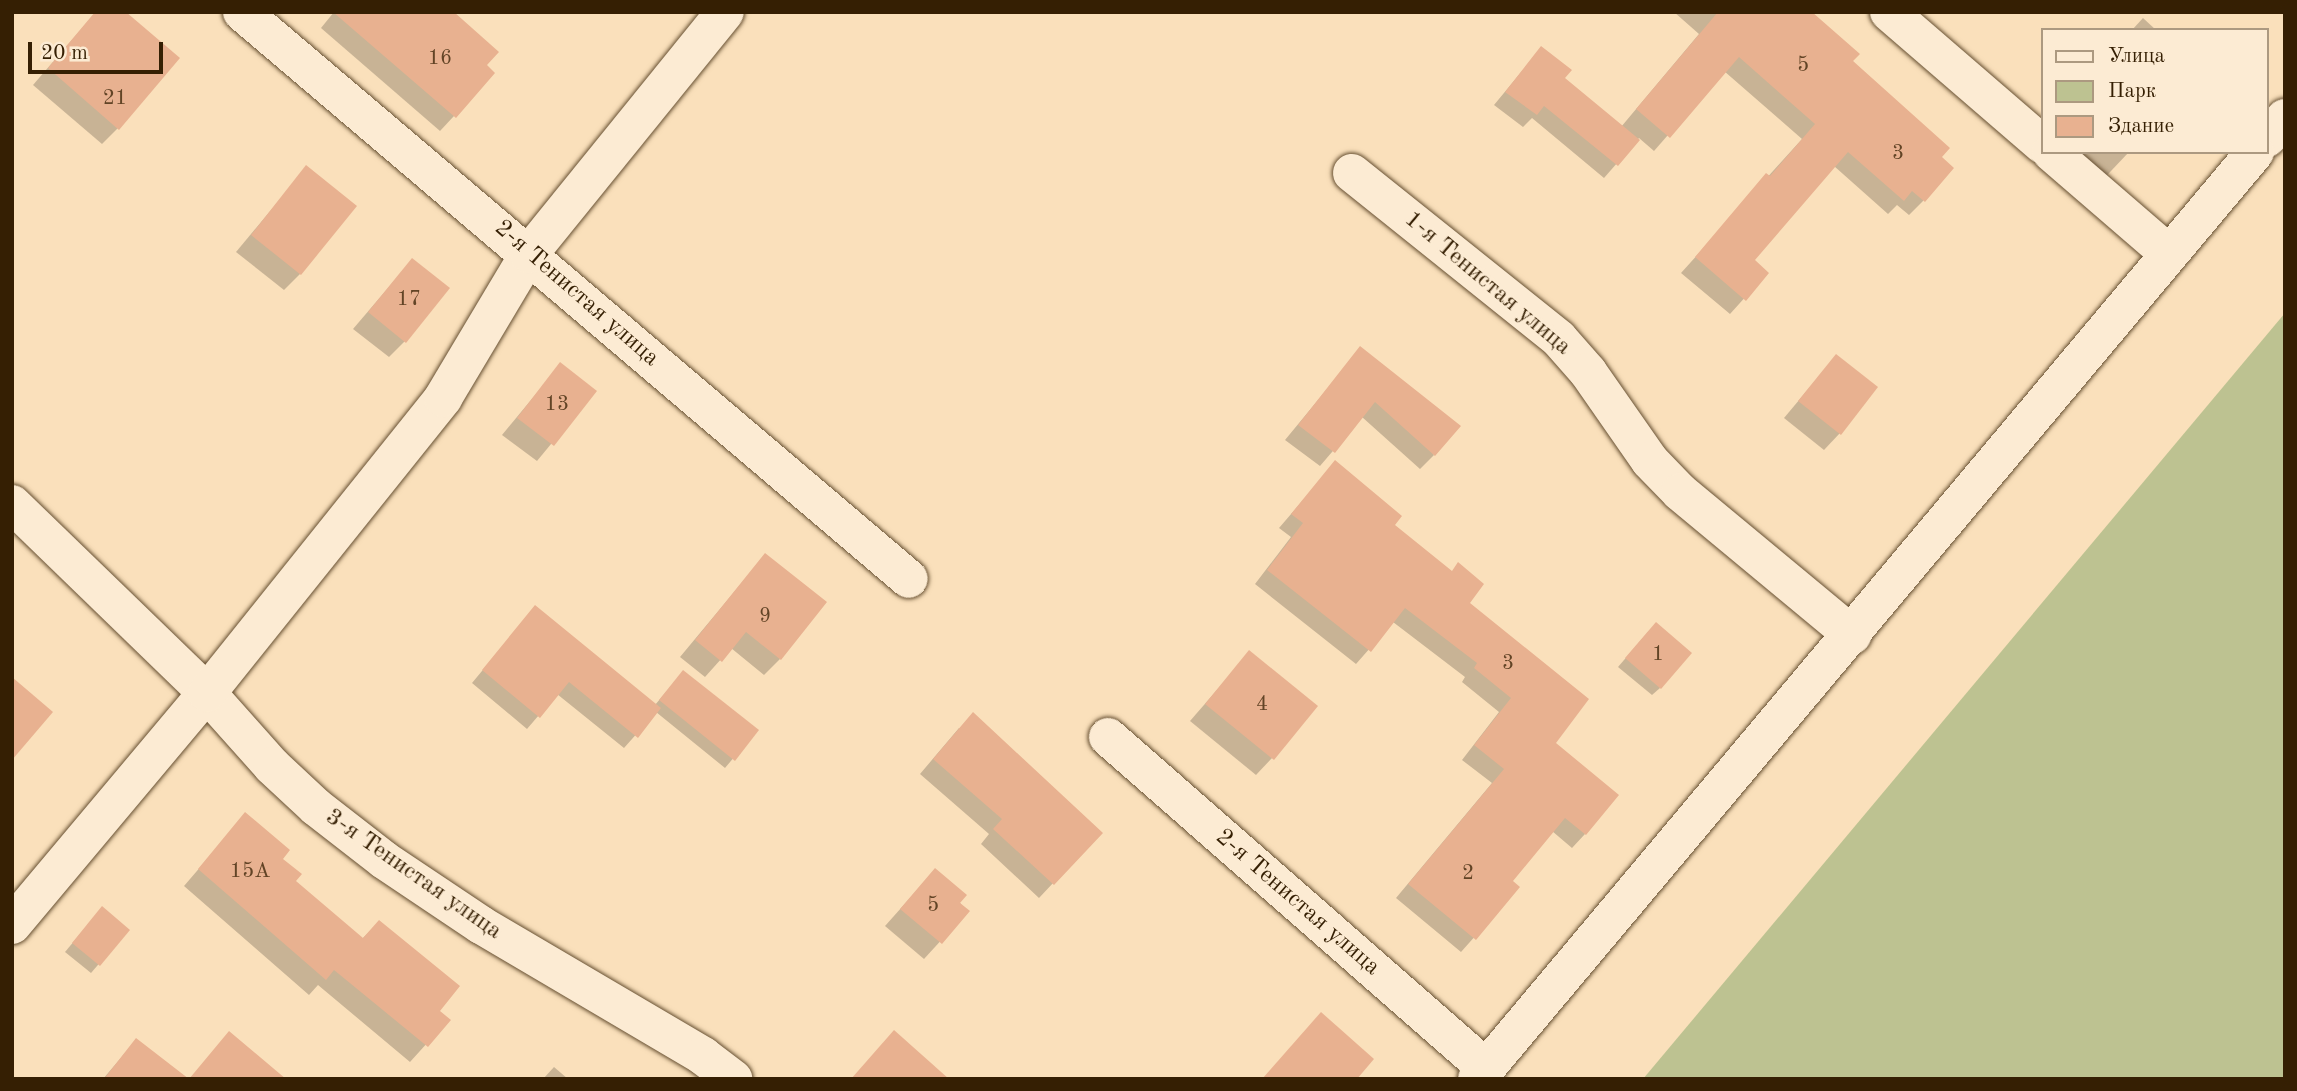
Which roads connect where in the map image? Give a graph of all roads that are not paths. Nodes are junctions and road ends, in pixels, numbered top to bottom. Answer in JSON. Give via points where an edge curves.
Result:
{"nodes":[{"id":1,"x":242,"y":12,"type":"edge"},
{"id":2,"x":725,"y":12,"type":"edge"},
{"id":3,"x":1889,"y":12,"type":"edge"},
{"id":4,"x":2285,"y":118,"type":"edge"},
{"id":5,"x":2269,"y":136,"type":"edge"},
{"id":6,"x":2042,"y":144,"type":"edge"},
{"id":7,"x":2053,"y":154,"type":"edge"},
{"id":8,"x":2253,"y":154,"type":"edge"},
{"id":9,"x":1352,"y":173,"type":"dead end"},
{"id":10,"x":529,"y":254,"type":"junction"},
{"id":11,"x":2169,"y":254,"type":"junction"},
{"id":12,"x":12,"y":504,"type":"edge"},
{"id":13,"x":909,"y":579,"type":"dead end"},
{"id":14,"x":1852,"y":635,"type":"junction"},
{"id":15,"x":207,"y":693,"type":"junction"},
{"id":16,"x":1108,"y":737,"type":"dead end"},
{"id":17,"x":12,"y":925,"type":"edge"},
{"id":18,"x":1481,"y":1073,"type":"edge"},
{"id":19,"x":733,"y":1079,"type":"edge"}],
"edges":[{"from":1,"to":10,"type":"street","name":"2-я Тенистая улица"},
{"from":2,"to":10,"type":"street"},
{"from":3,"to":6,"type":"street"},
{"from":4,"to":5,"type":"street"},
{"from":7,"to":11,"type":"street"},
{"from":8,"to":11,"type":"street"},
{"from":9,"to":14,"type":"street","name":"1-я Тенистая улица","via":[[1559,339],[1588,372],[1650,461],[1680,492]]},
{"from":10,"to":13,"type":"street","name":"2-я Тенистая улица"},
{"from":10,"to":15,"type":"street","via":[[443,397]]},
{"from":11,"to":14,"type":"street"},
{"from":12,"to":15,"type":"street","name":"3-я Тенистая улица"},
{"from":14,"to":18,"type":"street"},
{"from":15,"to":17,"type":"street"},
{"from":15,"to":19,"type":"street","name":"3-я Тенистая улица","via":[[281,775],[384,860]]},
{"from":16,"to":18,"type":"street","name":"2-я Тенистая улица"}]}
